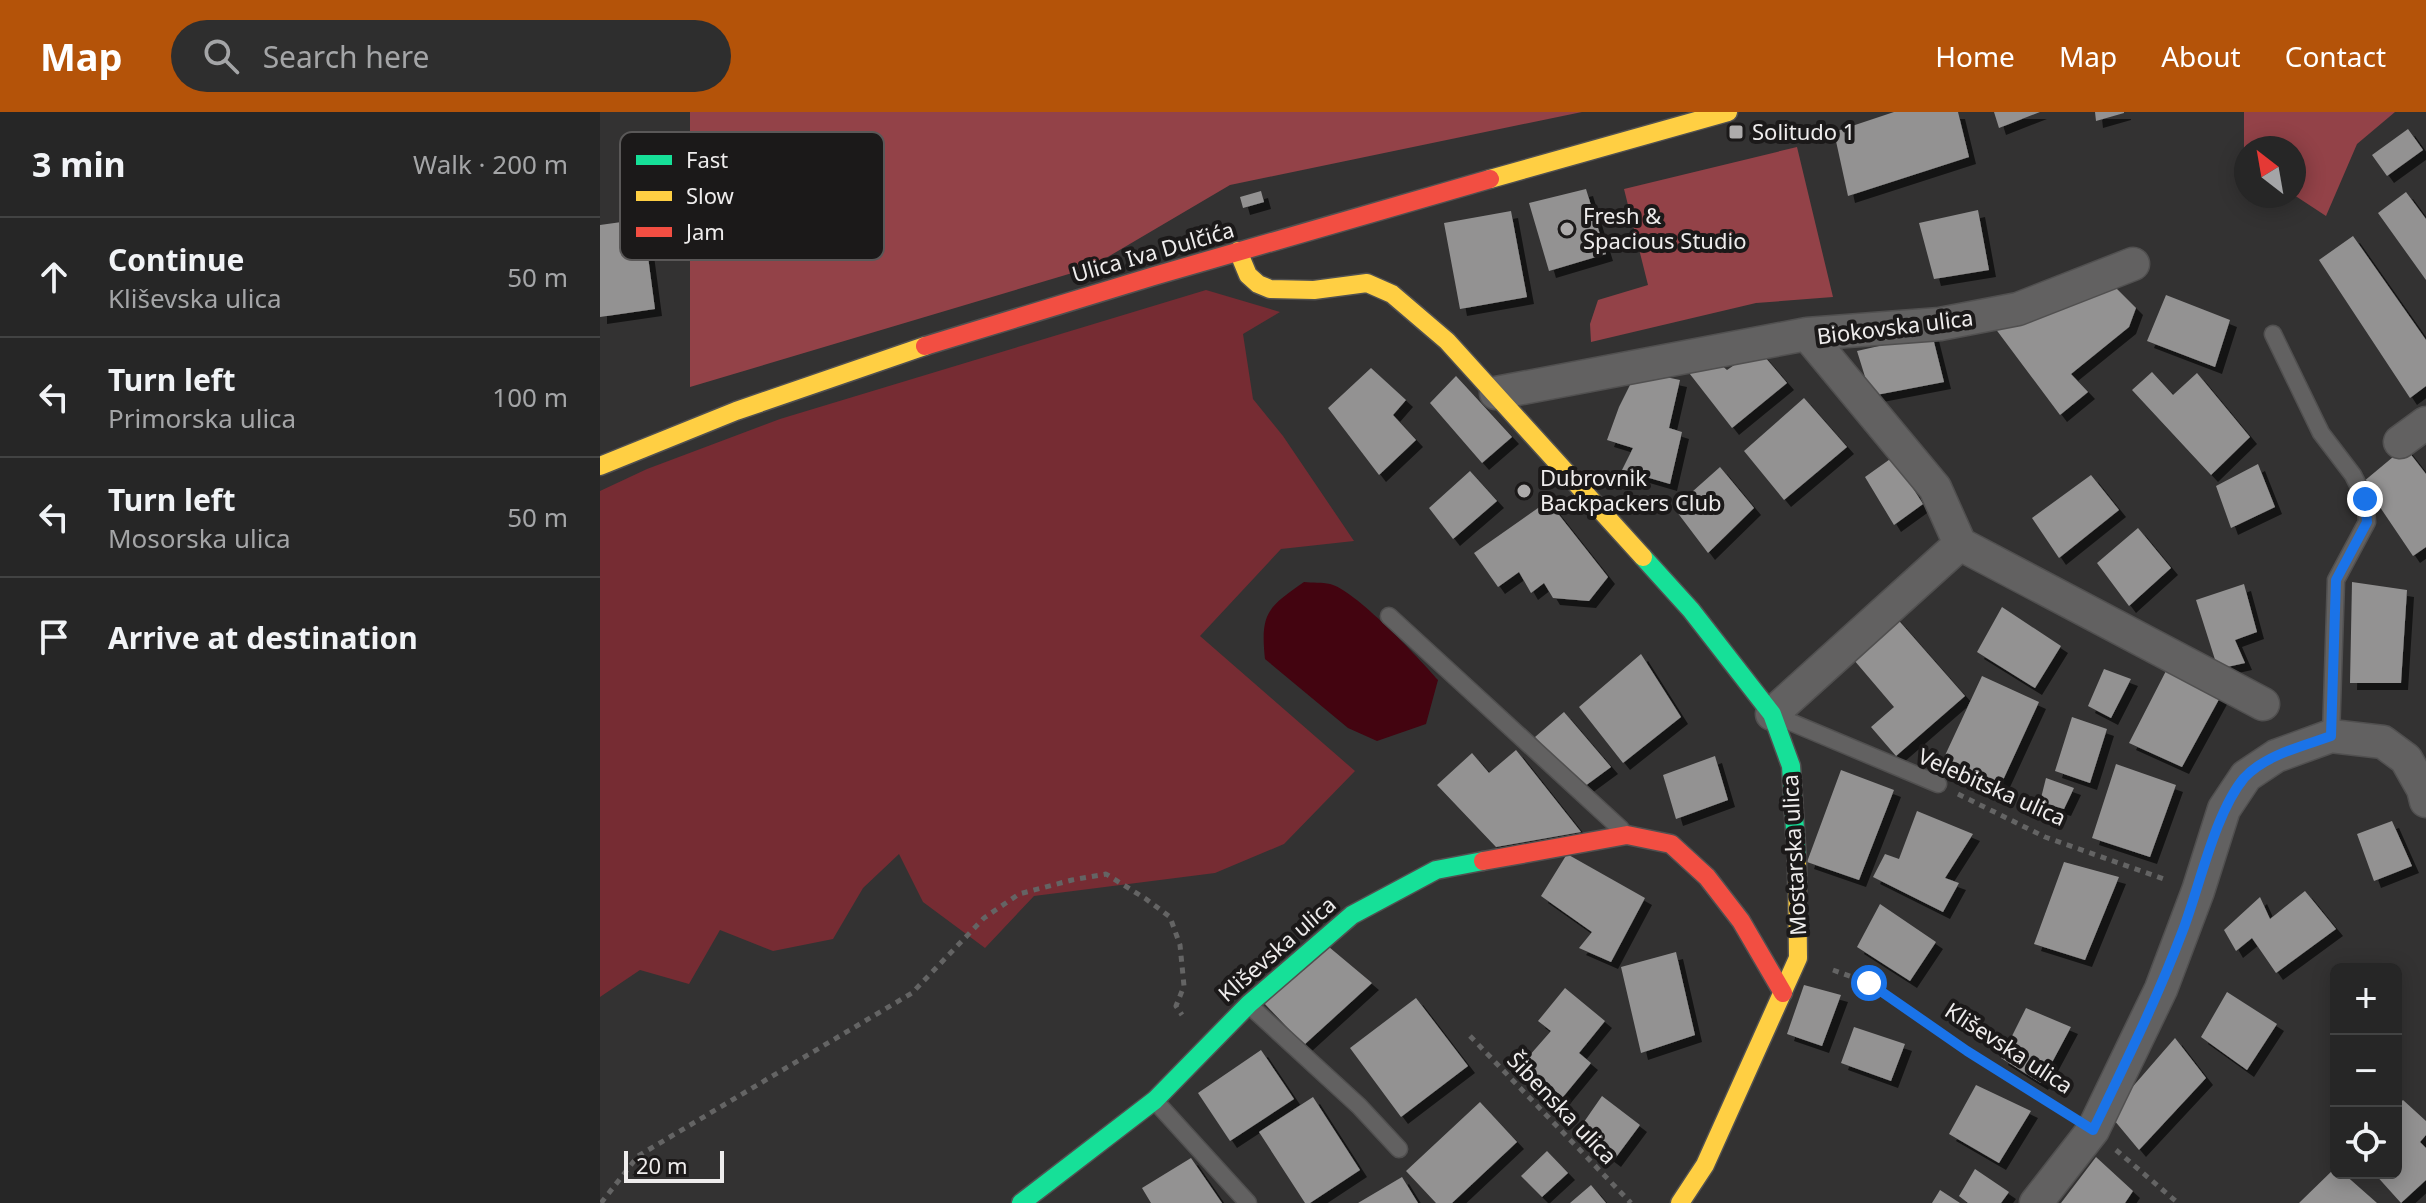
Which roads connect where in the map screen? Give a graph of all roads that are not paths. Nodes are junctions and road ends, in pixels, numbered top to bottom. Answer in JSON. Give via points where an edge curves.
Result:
{"nodes":[{"id":1,"x":1728,"y":112,"type":"edge"},
{"id":2,"x":1238,"y":251,"type":"junction"},
{"id":3,"x":2133,"y":264,"type":"dead end"},
{"id":4,"x":1807,"y":334,"type":"junction"},
{"id":5,"x":2273,"y":334,"type":"dead end"},
{"id":6,"x":1496,"y":393,"type":"junction"},
{"id":7,"x":2426,"y":423,"type":"edge"},
{"id":8,"x":2400,"y":442,"type":"dead end"},
{"id":9,"x":600,"y":466,"type":"edge"},
{"id":10,"x":1960,"y":544,"type":"junction"},
{"id":11,"x":1389,"y":616,"type":"dead end"},
{"id":12,"x":2263,"y":704,"type":"dead end"},
{"id":13,"x":1772,"y":714,"type":"junction"},
{"id":14,"x":2331,"y":736,"type":"junction"},
{"id":15,"x":2416,"y":759,"type":"edge"},
{"id":16,"x":1938,"y":784,"type":"road end"},
{"id":17,"x":2426,"y":801,"type":"edge"},
{"id":18,"x":1627,"y":835,"type":"junction"},
{"id":19,"x":1783,"y":993,"type":"junction"},
{"id":20,"x":1249,"y":1004,"type":"junction"},
{"id":21,"x":1155,"y":1100,"type":"junction"},
{"id":22,"x":1399,"y":1149,"type":"dead end"},
{"id":23,"x":1021,"y":1203,"type":"edge"},
{"id":24,"x":1248,"y":1203,"type":"edge"},
{"id":25,"x":1680,"y":1203,"type":"edge"},
{"id":26,"x":2036,"y":1203,"type":"edge"}],
"edges":[{"from":1,"to":2,"type":"street","name":"Ulica Iva Dulčića"},
{"from":2,"to":6,"type":"street","name":"Mostarska ulica","via":[[1248,275],[1270,289],[1367,283],[1392,294]]},
{"from":2,"to":9,"type":"street","name":"Ulica Iva Dulčića","via":[[855,369]]},
{"from":3,"to":4,"type":"street","name":"Biokovska ulica","via":[[2018,309],[1940,324]]},
{"from":4,"to":6,"type":"street"},
{"from":4,"to":10,"type":"street","name":"Biokovska ulica","via":[[1935,488]]},
{"from":5,"to":14,"type":"lane","via":[[2321,433],[2365,499],[2367,522],[2336,580]]},
{"from":6,"to":13,"type":"street","name":"Mostarska ulica","via":[[1691,610]]},
{"from":7,"to":8,"type":"street"},
{"from":10,"to":12,"type":"street"},
{"from":10,"to":13,"type":"street"},
{"from":11,"to":18,"type":"lane"},
{"from":13,"to":16,"type":"lane","name":"Velebitska ulica"},
{"from":13,"to":19,"type":"street","name":"Mostarska ulica","via":[[1791,766],[1796,821],[1798,958]]},
{"from":14,"to":15,"type":"street","via":[[2383,742]]},
{"from":14,"to":26,"type":"street","via":[[2276,756],[2246,776],[2224,809],[2161,989],[2093,1130]]},
{"from":15,"to":17,"type":"street"},
{"from":18,"to":19,"type":"street","name":"Kliševska ulica","via":[[1671,844],[1707,877],[1741,921]]},
{"from":18,"to":20,"type":"street","name":"Kliševska ulica","via":[[1436,870],[1352,915]]},
{"from":19,"to":25,"type":"street","name":"Mostarska ulica","via":[[1705,1165]]},
{"from":20,"to":21,"type":"street","name":"Kliševska ulica"},
{"from":20,"to":22,"type":"lane"},
{"from":21,"to":23,"type":"street","name":"Kliševska ulica"},
{"from":21,"to":24,"type":"lane"}]}
